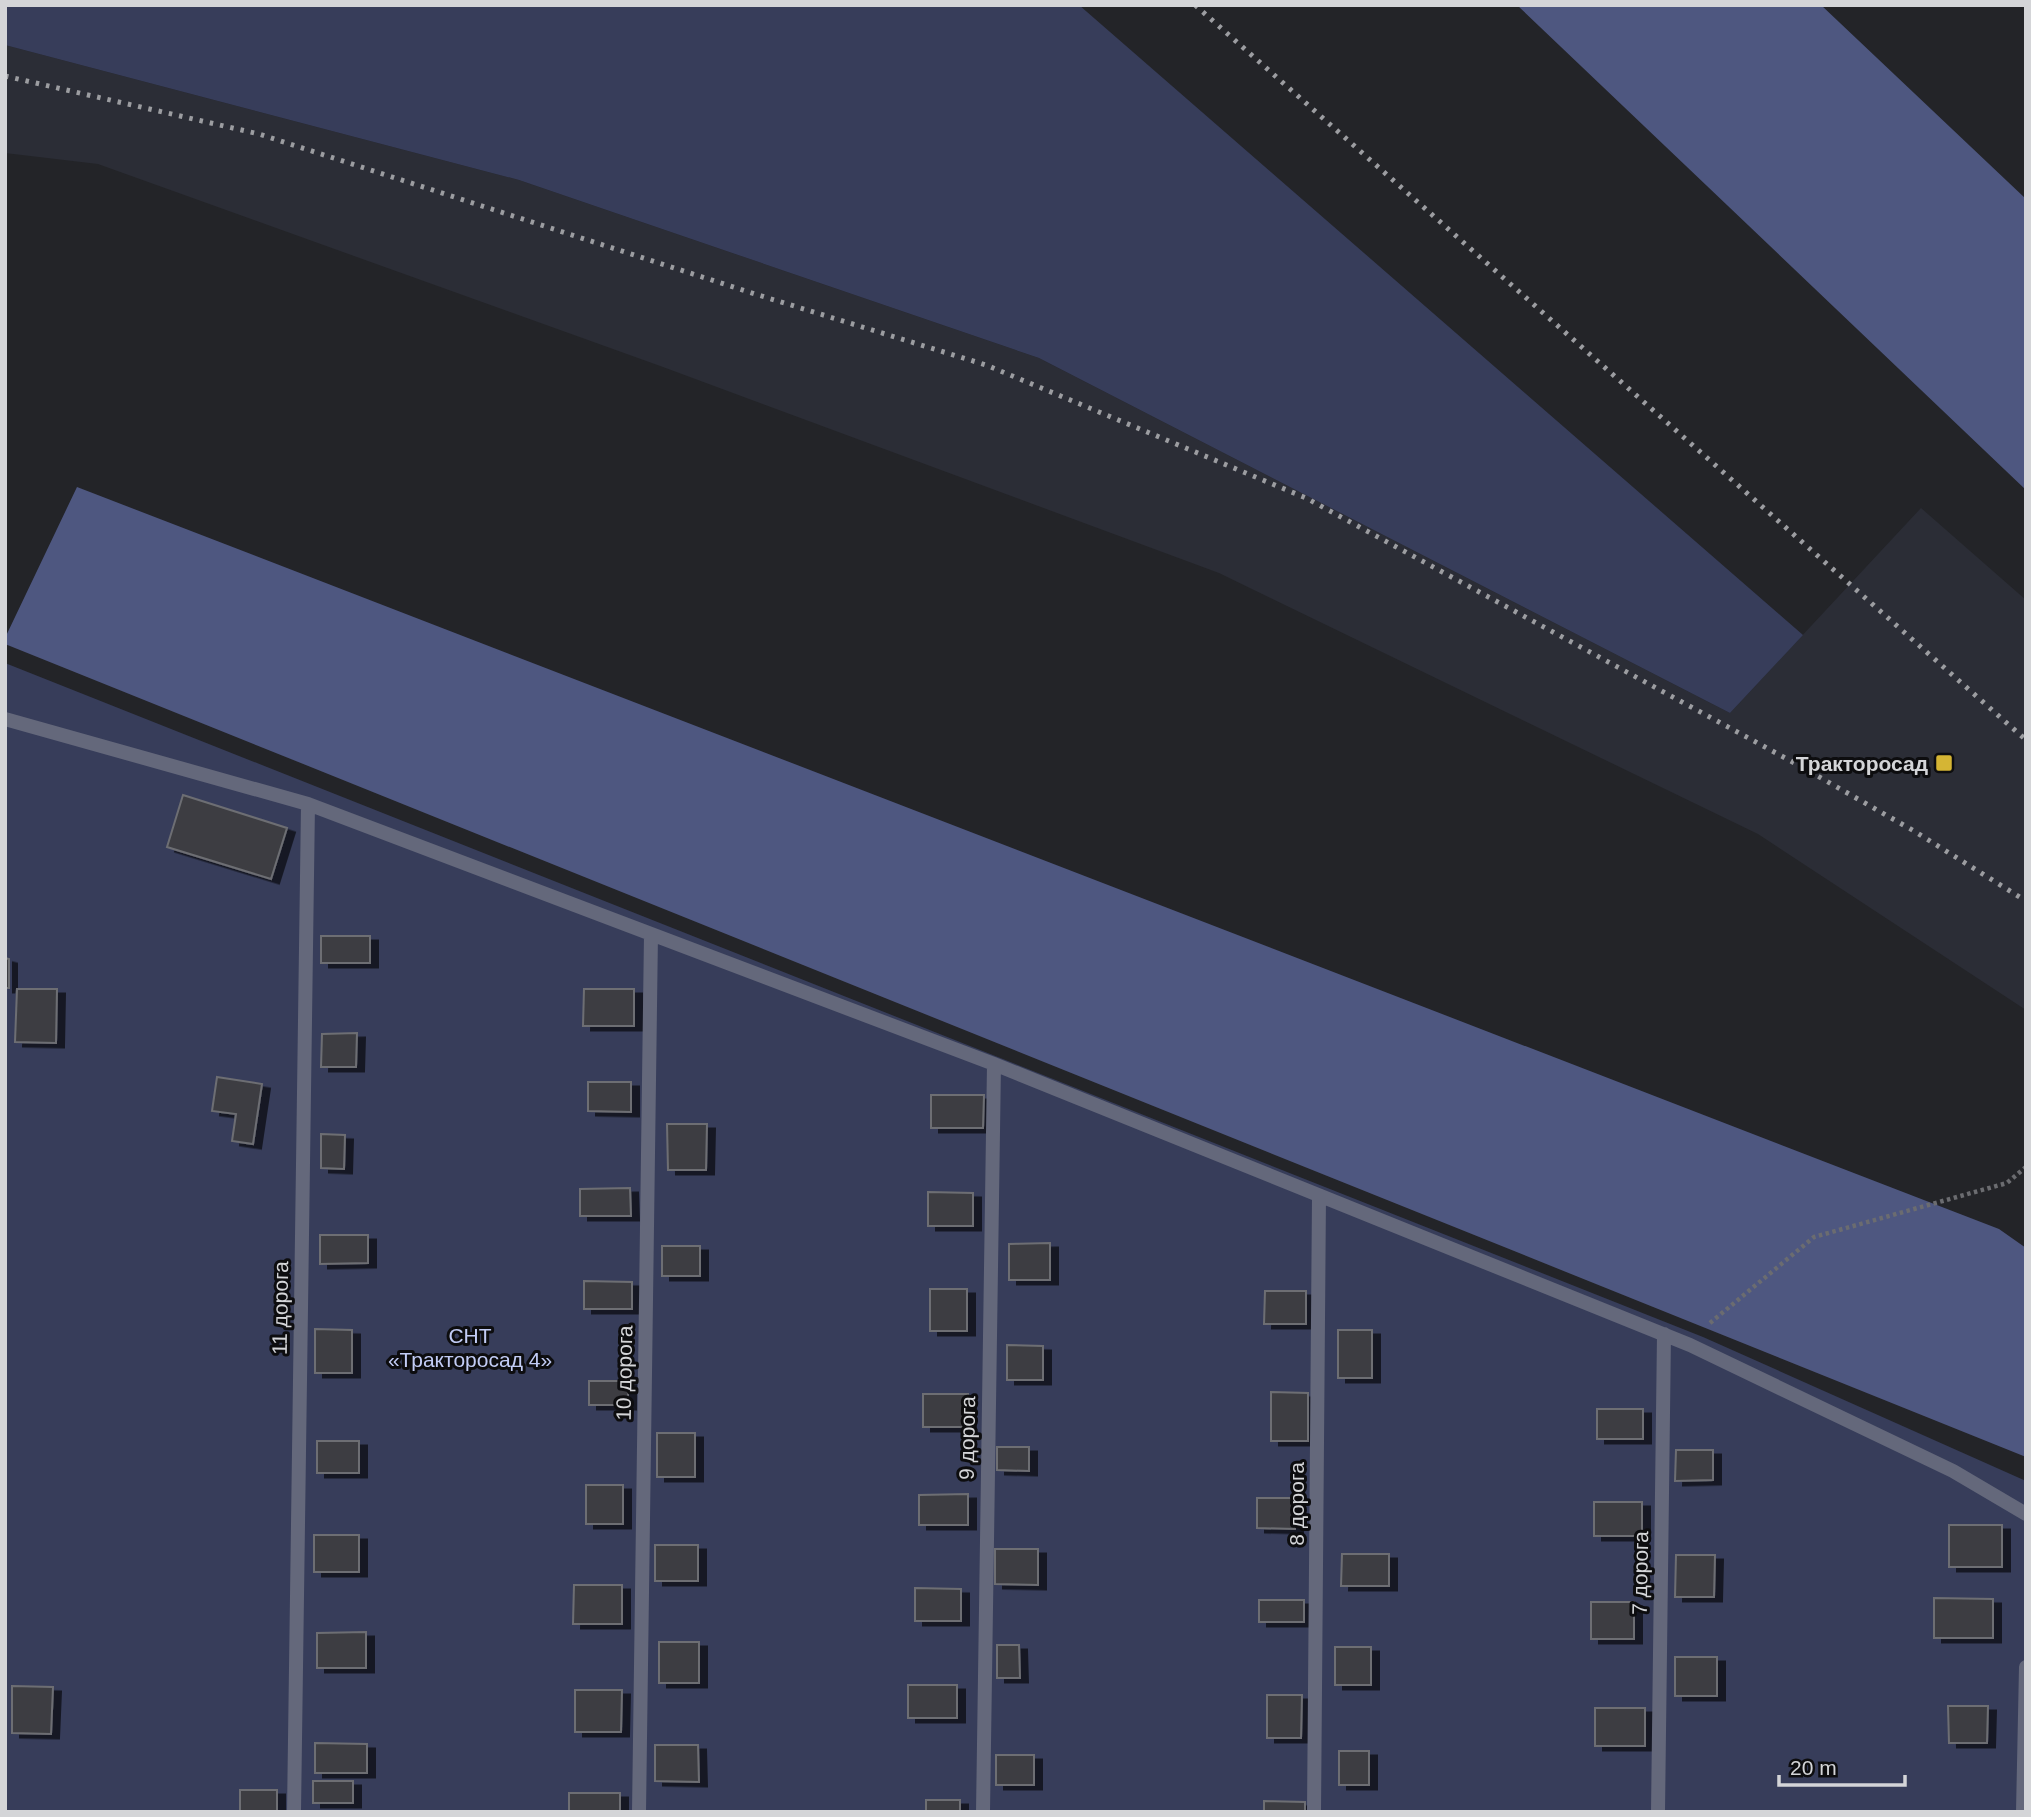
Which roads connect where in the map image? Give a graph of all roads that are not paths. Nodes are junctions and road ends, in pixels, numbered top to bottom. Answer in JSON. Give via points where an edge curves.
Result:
{"nodes":[{"id":1,"x":5,"y":719,"type":"edge"},
{"id":2,"x":308,"y":804,"type":"junction"},
{"id":3,"x":651,"y":934,"type":"junction"},
{"id":4,"x":994,"y":1064,"type":"junction"},
{"id":5,"x":1319,"y":1196,"type":"junction"},
{"id":6,"x":1664,"y":1334,"type":"junction"},
{"id":7,"x":2026,"y":1514,"type":"edge"},
{"id":8,"x":2026,"y":1667,"type":"edge"},
{"id":9,"x":294,"y":1812,"type":"edge"},
{"id":10,"x":639,"y":1812,"type":"edge"},
{"id":11,"x":983,"y":1812,"type":"edge"},
{"id":12,"x":1314,"y":1812,"type":"edge"},
{"id":13,"x":1658,"y":1812,"type":"edge"},
{"id":14,"x":2023,"y":1812,"type":"edge"}],
"edges":[{"from":1,"to":2,"type":"street"},
{"from":2,"to":3,"type":"street"},
{"from":2,"to":9,"type":"street","name":"11 дорога"},
{"from":3,"to":4,"type":"street"},
{"from":3,"to":10,"type":"street","name":"10 дорога"},
{"from":4,"to":5,"type":"street"},
{"from":4,"to":11,"type":"street","name":"9 дорога"},
{"from":5,"to":6,"type":"street"},
{"from":5,"to":12,"type":"street","name":"8 дорога"},
{"from":6,"to":7,"type":"street","via":[[1952,1471]]},
{"from":6,"to":13,"type":"street","name":"7 дорога"},
{"from":8,"to":14,"type":"street"}]}
